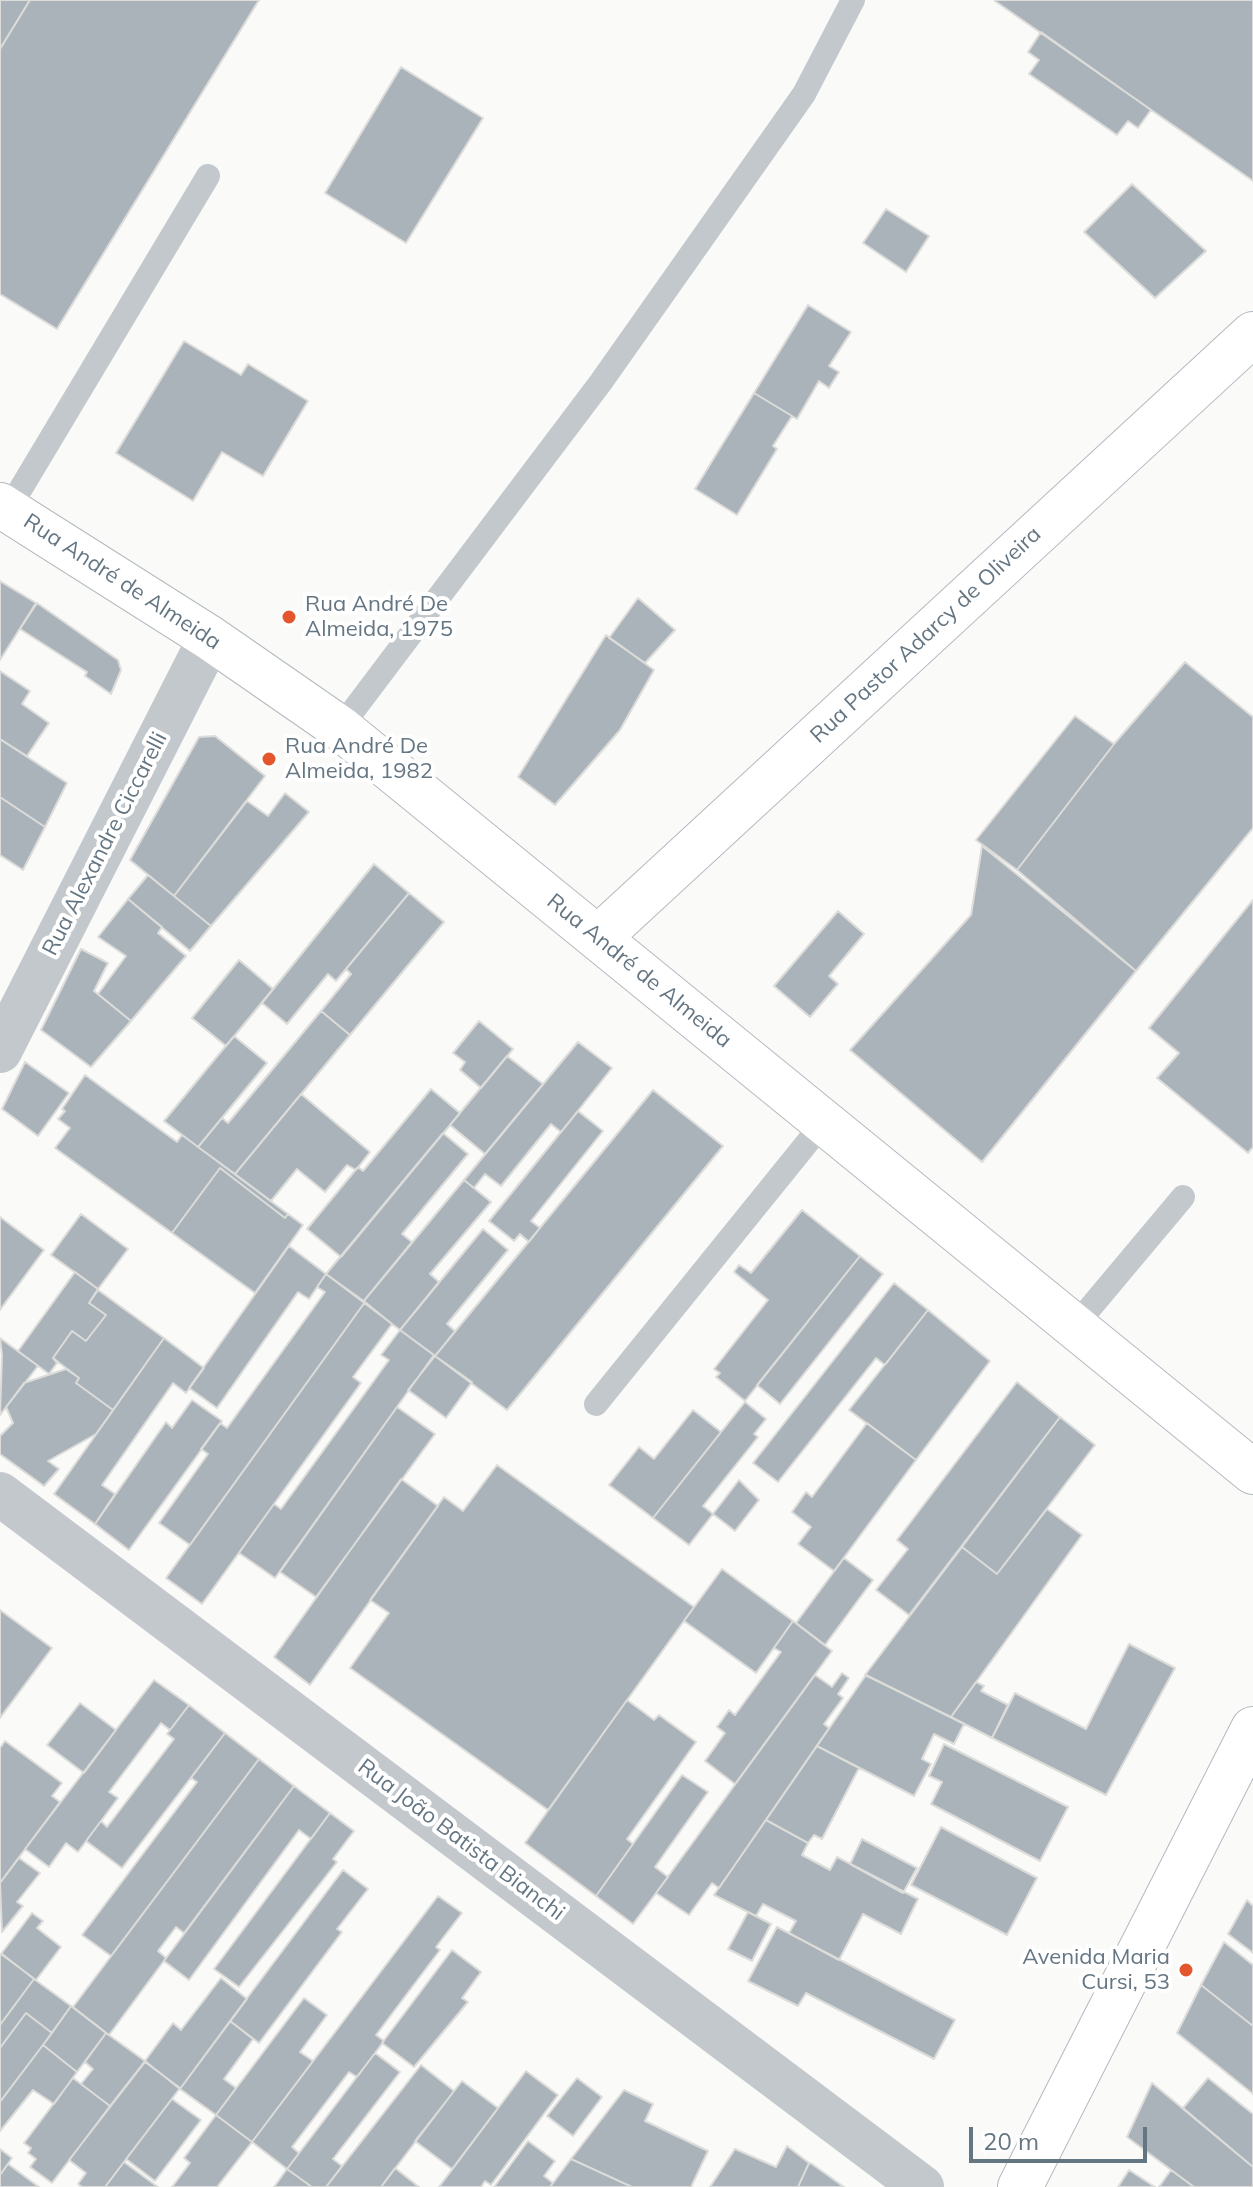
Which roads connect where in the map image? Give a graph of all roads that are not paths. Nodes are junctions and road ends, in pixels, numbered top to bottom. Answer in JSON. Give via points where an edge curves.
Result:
{"nodes":[{"id":1,"x":853,"y":0,"type":"edge"},
{"id":2,"x":208,"y":176,"type":"dead end"},
{"id":3,"x":1253,"y":334,"type":"edge"},
{"id":4,"x":4,"y":507,"type":"edge"},
{"id":5,"x":210,"y":638,"type":"junction"},
{"id":6,"x":340,"y":728,"type":"junction"},
{"id":7,"x":599,"y":937,"type":"junction"},
{"id":8,"x":0,"y":1051,"type":"edge"},
{"id":9,"x":824,"y":1122,"type":"junction"},
{"id":10,"x":1183,"y":1197,"type":"dead end"},
{"id":11,"x":1074,"y":1327,"type":"junction"},
{"id":12,"x":596,"y":1404,"type":"dead end"},
{"id":13,"x":1253,"y":1472,"type":"edge"},
{"id":14,"x":0,"y":1494,"type":"edge"},
{"id":15,"x":1253,"y":1729,"type":"edge"},
{"id":16,"x":922,"y":2187,"type":"edge"},
{"id":17,"x":1020,"y":2187,"type":"edge"}],
"edges":[{"from":1,"to":6,"type":"lane","via":[[804,94],[601,382]]},
{"from":2,"to":4,"type":"lane"},
{"from":3,"to":7,"type":"main road","name":"Rua Pastor Adarcy de Oliveira"},
{"from":4,"to":5,"type":"main road","name":"Rua André de Almeida"},
{"from":5,"to":6,"type":"main road","name":"Rua André de Almeida"},
{"from":5,"to":8,"type":"street","name":"Rua Alexandre Ciccarelli"},
{"from":6,"to":7,"type":"main road","name":"Rua André de Almeida"},
{"from":7,"to":9,"type":"main road","name":"Rua André de Almeida"},
{"from":9,"to":11,"type":"main road","name":"Rua André de Almeida"},
{"from":9,"to":12,"type":"lane"},
{"from":10,"to":11,"type":"lane"},
{"from":11,"to":13,"type":"main road","name":"Rua André de Almeida"},
{"from":14,"to":16,"type":"street","name":"Rua João Batista Bianchi"},
{"from":15,"to":17,"type":"main road"}]}
